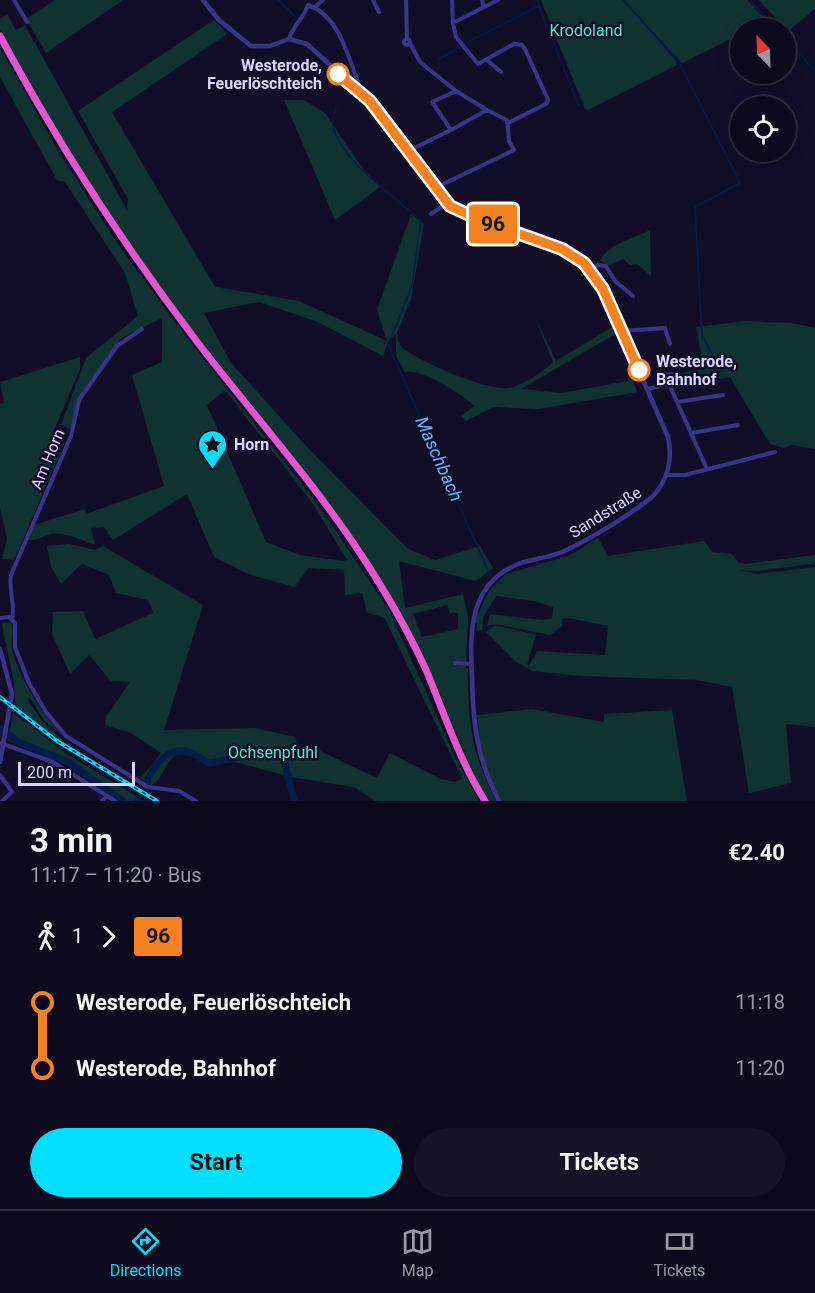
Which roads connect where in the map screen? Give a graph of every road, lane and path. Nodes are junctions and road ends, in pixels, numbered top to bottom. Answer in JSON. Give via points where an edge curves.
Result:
{"nodes":[{"id":1,"x":14,"y":0,"type":"edge"},
{"id":2,"x":203,"y":0,"type":"edge"},
{"id":3,"x":323,"y":0,"type":"edge"},
{"id":4,"x":373,"y":0,"type":"edge"},
{"id":5,"x":406,"y":0,"type":"edge"},
{"id":6,"x":452,"y":0,"type":"edge"},
{"id":7,"x":482,"y":0,"type":"edge"},
{"id":8,"x":498,"y":0,"type":"edge"},
{"id":9,"x":307,"y":2,"type":"edge"},
{"id":10,"x":315,"y":7,"type":"junction"},
{"id":11,"x":484,"y":7,"type":"junction"},
{"id":12,"x":379,"y":12,"type":"dead end"},
{"id":13,"x":27,"y":22,"type":"dead end"},
{"id":14,"x":453,"y":23,"type":"junction"},
{"id":15,"x":0,"y":36,"type":"edge"},
{"id":16,"x":290,"y":39,"type":"junction"},
{"id":17,"x":0,"y":45,"type":"edge"},
{"id":18,"x":487,"y":60,"type":"junction"},
{"id":19,"x":501,"y":72,"type":"dead end"},
{"id":20,"x":356,"y":89,"type":"junction"},
{"id":21,"x":456,"y":91,"type":"junction"},
{"id":22,"x":487,"y":110,"type":"junction"},
{"id":23,"x":508,"y":123,"type":"junction"},
{"id":24,"x":451,"y":130,"type":"junction"},
{"id":25,"x":407,"y":151,"type":"junction"},
{"id":26,"x":434,"y":188,"type":"junction"},
{"id":27,"x":447,"y":203,"type":"junction"},
{"id":28,"x":431,"y":214,"type":"dead end"},
{"id":29,"x":591,"y":270,"type":"junction"},
{"id":30,"x":633,"y":296,"type":"dead end"},
{"id":31,"x":164,"y":300,"type":"junction"},
{"id":32,"x":142,"y":329,"type":"dead end"},
{"id":33,"x":621,"y":331,"type":"junction"},
{"id":34,"x":670,"y":344,"type":"dead end"},
{"id":35,"x":658,"y":375,"type":"dead end"},
{"id":36,"x":669,"y":384,"type":"junction"},
{"id":37,"x":647,"y":388,"type":"junction"},
{"id":38,"x":723,"y":395,"type":"dead end"},
{"id":39,"x":677,"y":402,"type":"junction"},
{"id":40,"x":738,"y":425,"type":"dead end"},
{"id":41,"x":691,"y":433,"type":"junction"},
{"id":42,"x":775,"y":452,"type":"dead end"},
{"id":43,"x":707,"y":469,"type":"junction"},
{"id":44,"x":667,"y":474,"type":"junction"},
{"id":45,"x":0,"y":618,"type":"edge"},
{"id":46,"x":12,"y":618,"type":"junction"},
{"id":47,"x":0,"y":649,"type":"edge"},
{"id":48,"x":455,"y":663,"type":"dead end"},
{"id":49,"x":471,"y":664,"type":"junction"},
{"id":50,"x":2,"y":744,"type":"edge"},
{"id":51,"x":0,"y":762,"type":"edge"},
{"id":52,"x":0,"y":776,"type":"edge"},
{"id":53,"x":106,"y":796,"type":"junction"},
{"id":54,"x":2,"y":801,"type":"edge"},
{"id":55,"x":102,"y":801,"type":"edge"},
{"id":56,"x":115,"y":801,"type":"edge"},
{"id":57,"x":196,"y":801,"type":"edge"},
{"id":58,"x":484,"y":801,"type":"edge"},
{"id":59,"x":499,"y":801,"type":"edge"}],
"edges":[{"from":1,"to":13,"type":"street"},
{"from":2,"to":16,"type":"street","via":[[219,20],[251,46],[270,46]]},
{"from":3,"to":10,"type":"street"},
{"from":4,"to":12,"type":"street"},
{"from":5,"to":21,"type":"street","via":[[408,41],[420,62]]},
{"from":6,"to":14,"type":"street"},
{"from":7,"to":11,"type":"street"},
{"from":8,"to":11,"type":"street"},
{"from":9,"to":10,"type":"street"},
{"from":9,"to":16,"type":"street","via":[[305,15]]},
{"from":10,"to":20,"type":"street","via":[[339,34],[358,82]]},
{"from":11,"to":14,"type":"street"},
{"from":14,"to":18,"type":"street","via":[[454,32],[473,62]]},
{"from":15,"to":31,"type":"highway","via":[[80,173]]},
{"from":16,"to":20,"type":"street","via":[[307,44]]},
{"from":17,"to":31,"type":"highway","via":[[82,185]]},
{"from":18,"to":19,"type":"street"},
{"from":18,"to":23,"type":"street","via":[[514,44],[522,45],[548,100]]},
{"from":20,"to":25,"type":"street","via":[[380,113]]},
{"from":21,"to":22,"type":"street"},
{"from":21,"to":24,"type":"street","via":[[432,102]]},
{"from":22,"to":23,"type":"street"},
{"from":22,"to":24,"type":"street"},
{"from":23,"to":26,"type":"street","via":[[513,150]]},
{"from":24,"to":25,"type":"street"},
{"from":25,"to":26,"type":"street"},
{"from":26,"to":27,"type":"street"},
{"from":27,"to":28,"type":"street"},
{"from":27,"to":29,"type":"street","via":[[478,219],[562,249]]},
{"from":29,"to":30,"type":"street","via":[[598,264],[606,266],[615,281]]},
{"from":29,"to":33,"type":"street"},
{"from":31,"to":58,"type":"highway","via":[[343,528],[389,598]]},
{"from":32,"to":46,"type":"street","name":"Am Horn","via":[[117,346],[79,400],[71,436],[11,574]]},
{"from":33,"to":34,"type":"street","via":[[665,328]]},
{"from":33,"to":37,"type":"street"},
{"from":35,"to":36,"type":"street","via":[[674,375]]},
{"from":36,"to":37,"type":"street"},
{"from":36,"to":39,"type":"street"},
{"from":37,"to":44,"type":"street","via":[[669,442]]},
{"from":38,"to":39,"type":"street"},
{"from":39,"to":41,"type":"street"},
{"from":40,"to":41,"type":"street"},
{"from":41,"to":43,"type":"street"},
{"from":42,"to":43,"type":"street"},
{"from":43,"to":44,"type":"street","via":[[679,476]]},
{"from":44,"to":49,"type":"street","name":"Sandstraße","via":[[646,502],[563,552],[516,565],[488,585],[473,613]]},
{"from":45,"to":46,"type":"street"},
{"from":46,"to":57,"type":"street","name":"Am Horn","via":[[18,658],[46,712],[66,736],[148,787],[179,790]]},
{"from":47,"to":50,"type":"street","via":[[12,694]]},
{"from":48,"to":49,"type":"street"},
{"from":49,"to":59,"type":"street","name":"Sandstraße","via":[[476,741]]},
{"from":50,"to":51,"type":"street"},
{"from":50,"to":53,"type":"street","via":[[53,762]]},
{"from":52,"to":54,"type":"street","via":[[12,792]]},
{"from":53,"to":55,"type":"street"},
{"from":53,"to":56,"type":"street"}]}
